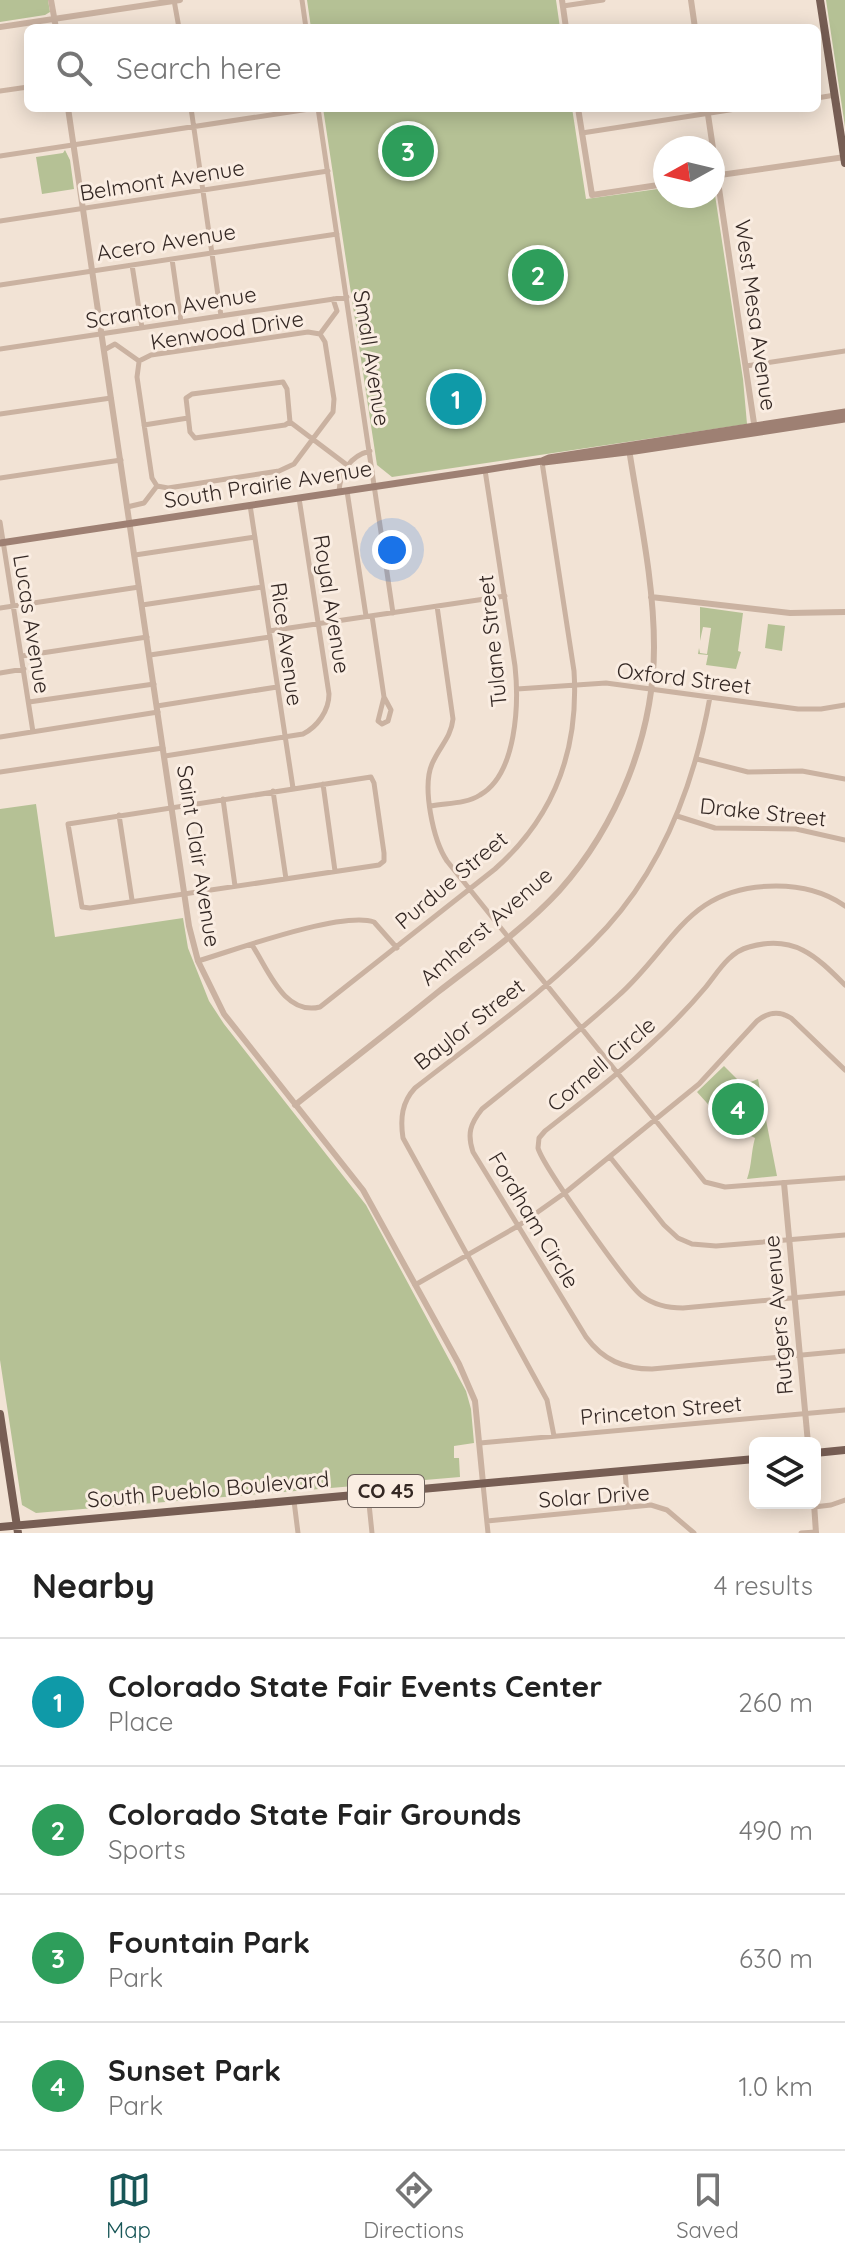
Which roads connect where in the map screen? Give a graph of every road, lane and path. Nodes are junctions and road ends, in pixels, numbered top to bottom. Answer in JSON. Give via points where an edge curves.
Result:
{"nodes":[{"id":1,"x":51,"y":0,"type":"edge"},
{"id":2,"x":176,"y":0,"type":"edge"},
{"id":3,"x":302,"y":0,"type":"edge"},
{"id":4,"x":603,"y":0,"type":"edge"},
{"id":5,"x":691,"y":0,"type":"edge"},
{"id":6,"x":820,"y":0,"type":"edge"},
{"id":7,"x":562,"y":3,"type":"edge"},
{"id":8,"x":54,"y":18,"type":"junction"},
{"id":9,"x":55,"y":24,"type":"edge"},
{"id":10,"x":179,"y":24,"type":"edge"},
{"id":11,"x":305,"y":24,"type":"edge"},
{"id":12,"x":565,"y":24,"type":"edge"},
{"id":13,"x":694,"y":24,"type":"edge"},
{"id":14,"x":821,"y":24,"type":"edge"},
{"id":15,"x":0,"y":27,"type":"edge"},
{"id":16,"x":821,"y":32,"type":"edge"},
{"id":17,"x":24,"y":88,"type":"edge"},
{"id":18,"x":0,"y":91,"type":"edge"},
{"id":19,"x":835,"y":95,"type":"junction"},
{"id":20,"x":821,"y":97,"type":"edge"},
{"id":21,"x":69,"y":112,"type":"edge"},
{"id":22,"x":191,"y":112,"type":"edge"},
{"id":23,"x":291,"y":112,"type":"edge"},
{"id":24,"x":318,"y":112,"type":"edge"},
{"id":25,"x":579,"y":112,"type":"edge"},
{"id":26,"x":696,"y":112,"type":"edge"},
{"id":27,"x":707,"y":112,"type":"edge"},
{"id":28,"x":193,"y":127,"type":"junction"},
{"id":29,"x":582,"y":133,"type":"junction"},
{"id":30,"x":710,"y":136,"type":"edge"},
{"id":31,"x":73,"y":145,"type":"junction"},
{"id":32,"x":0,"y":156,"type":"edge"},
{"id":33,"x":845,"y":157,"type":"edge"},
{"id":34,"x":845,"y":163,"type":"edge"},
{"id":35,"x":328,"y":171,"type":"junction"},
{"id":36,"x":725,"y":175,"type":"edge"},
{"id":37,"x":653,"y":186,"type":"edge"},
{"id":38,"x":203,"y":190,"type":"junction"},
{"id":39,"x":83,"y":208,"type":"junction"},
{"id":40,"x":720,"y":208,"type":"edge"},
{"id":41,"x":0,"y":221,"type":"edge"},
{"id":42,"x":337,"y":234,"type":"junction"},
{"id":43,"x":212,"y":253,"type":"junction"},
{"id":44,"x":172,"y":259,"type":"junction"},
{"id":45,"x":132,"y":265,"type":"junction"},
{"id":46,"x":92,"y":271,"type":"junction"},
{"id":47,"x":0,"y":285,"type":"edge"},
{"id":48,"x":347,"y":297,"type":"junction"},
{"id":49,"x":333,"y":299,"type":"junction"},
{"id":50,"x":337,"y":311,"type":"junction"},
{"id":51,"x":349,"y":312,"type":"junction"},
{"id":52,"x":221,"y":316,"type":"junction"},
{"id":53,"x":181,"y":322,"type":"junction"},
{"id":54,"x":142,"y":328,"type":"junction"},
{"id":55,"x":116,"y":332,"type":"junction"},
{"id":56,"x":102,"y":334,"type":"junction"},
{"id":57,"x":320,"y":334,"type":"junction"},
{"id":58,"x":115,"y":344,"type":"junction"},
{"id":59,"x":0,"y":349,"type":"edge"},
{"id":60,"x":104,"y":350,"type":"junction"},
{"id":61,"x":845,"y":351,"type":"edge"},
{"id":62,"x":139,"y":361,"type":"junction"},
{"id":63,"x":746,"y":366,"type":"junction"},
{"id":64,"x":111,"y":398,"type":"junction"},
{"id":65,"x":845,"y":412,"type":"edge"},
{"id":66,"x":0,"y":414,"type":"edge"},
{"id":67,"x":188,"y":418,"type":"junction"},
{"id":68,"x":845,"y":419,"type":"edge"},
{"id":69,"x":290,"y":422,"type":"junction"},
{"id":70,"x":144,"y":425,"type":"junction"},
{"id":71,"x":755,"y":430,"type":"junction"},
{"id":72,"x":313,"y":439,"type":"junction"},
{"id":73,"x":629,"y":448,"type":"junction"},
{"id":74,"x":370,"y":451,"type":"junction"},
{"id":75,"x":121,"y":460,"type":"junction"},
{"id":76,"x":542,"y":461,"type":"junction"},
{"id":77,"x":347,"y":465,"type":"junction"},
{"id":78,"x":485,"y":470,"type":"junction"},
{"id":79,"x":0,"y":478,"type":"edge"},
{"id":80,"x":157,"y":486,"type":"junction"},
{"id":81,"x":375,"y":486,"type":"junction"},
{"id":82,"x":343,"y":491,"type":"junction"},
{"id":83,"x":299,"y":498,"type":"junction"},
{"id":84,"x":250,"y":505,"type":"junction"},
{"id":85,"x":127,"y":507,"type":"junction"},
{"id":86,"x":0,"y":522,"type":"edge"},
{"id":87,"x":130,"y":523,"type":"junction"},
{"id":88,"x":255,"y":537,"type":"junction"},
{"id":89,"x":2,"y":543,"type":"edge"},
{"id":90,"x":135,"y":555,"type":"junction"},
{"id":91,"x":139,"y":587,"type":"junction"},
{"id":92,"x":262,"y":587,"type":"junction"},
{"id":93,"x":505,"y":596,"type":"junction"},
{"id":94,"x":651,"y":597,"type":"junction"},
{"id":95,"x":142,"y":605,"type":"junction"},
{"id":96,"x":14,"y":606,"type":"junction"},
{"id":97,"x":437,"y":606,"type":"junction"},
{"id":98,"x":0,"y":608,"type":"edge"},
{"id":99,"x":845,"y":612,"type":"edge"},
{"id":100,"x":393,"y":613,"type":"junction"},
{"id":101,"x":369,"y":616,"type":"junction"},
{"id":102,"x":318,"y":624,"type":"junction"},
{"id":103,"x":269,"y":634,"type":"junction"},
{"id":104,"x":147,"y":637,"type":"junction"},
{"id":105,"x":150,"y":655,"type":"junction"},
{"id":106,"x":22,"y":656,"type":"junction"},
{"id":107,"x":24,"y":669,"type":"junction"},
{"id":108,"x":0,"y":673,"type":"edge"},
{"id":109,"x":154,"y":684,"type":"junction"},
{"id":110,"x":575,"y":686,"type":"junction"},
{"id":111,"x":277,"y":687,"type":"junction"},
{"id":112,"x":517,"y":689,"type":"junction"},
{"id":113,"x":651,"y":691,"type":"junction"},
{"id":114,"x":384,"y":697,"type":"junction"},
{"id":115,"x":710,"y":697,"type":"junction"},
{"id":116,"x":29,"y":702,"type":"junction"},
{"id":117,"x":845,"y":705,"type":"edge"},
{"id":118,"x":158,"y":709,"type":"junction"},
{"id":119,"x":33,"y":732,"type":"junction"},
{"id":120,"x":0,"y":737,"type":"edge"},
{"id":121,"x":285,"y":737,"type":"junction"},
{"id":122,"x":164,"y":752,"type":"junction"},
{"id":123,"x":697,"y":759,"type":"junction"},
{"id":124,"x":0,"y":772,"type":"edge"},
{"id":125,"x":845,"y":779,"type":"edge"},
{"id":126,"x":323,"y":784,"type":"junction"},
{"id":127,"x":293,"y":788,"type":"junction"},
{"id":128,"x":273,"y":791,"type":"junction"},
{"id":129,"x":223,"y":799,"type":"junction"},
{"id":130,"x":431,"y":806,"type":"junction"},
{"id":131,"x":172,"y":808,"type":"junction"},
{"id":132,"x":119,"y":815,"type":"junction"},
{"id":133,"x":677,"y":816,"type":"junction"},
{"id":134,"x":845,"y":840,"type":"edge"},
{"id":135,"x":335,"y":871,"type":"junction"},
{"id":136,"x":286,"y":879,"type":"junction"},
{"id":137,"x":235,"y":886,"type":"junction"},
{"id":138,"x":469,"y":889,"type":"junction"},
{"id":139,"x":185,"y":893,"type":"junction"},
{"id":140,"x":132,"y":900,"type":"junction"},
{"id":141,"x":845,"y":906,"type":"edge"},
{"id":142,"x":509,"y":936,"type":"junction"},
{"id":143,"x":252,"y":945,"type":"junction"},
{"id":144,"x":397,"y":948,"type":"junction"},
{"id":145,"x":198,"y":961,"type":"junction"},
{"id":146,"x":545,"y":984,"type":"junction"},
{"id":147,"x":845,"y":985,"type":"edge"},
{"id":148,"x":581,"y":1028,"type":"junction"},
{"id":149,"x":845,"y":1070,"type":"edge"},
{"id":150,"x":617,"y":1074,"type":"junction"},
{"id":151,"x":295,"y":1105,"type":"junction"},
{"id":152,"x":655,"y":1119,"type":"junction"},
{"id":153,"x":610,"y":1157,"type":"junction"},
{"id":154,"x":845,"y":1178,"type":"edge"},
{"id":155,"x":784,"y":1183,"type":"junction"},
{"id":156,"x":566,"y":1192,"type":"junction"},
{"id":157,"x":518,"y":1226,"type":"junction"},
{"id":158,"x":845,"y":1235,"type":"edge"},
{"id":159,"x":789,"y":1240,"type":"junction"},
{"id":160,"x":468,"y":1256,"type":"junction"},
{"id":161,"x":415,"y":1285,"type":"junction"},
{"id":162,"x":845,"y":1293,"type":"edge"},
{"id":163,"x":794,"y":1298,"type":"junction"},
{"id":164,"x":845,"y":1351,"type":"edge"},
{"id":165,"x":799,"y":1356,"type":"junction"},
{"id":166,"x":845,"y":1410,"type":"edge"},
{"id":167,"x":805,"y":1413,"type":"junction"},
{"id":168,"x":0,"y":1414,"type":"edge"},
{"id":169,"x":554,"y":1436,"type":"junction"},
{"id":170,"x":807,"y":1437,"type":"edge"},
{"id":171,"x":480,"y":1443,"type":"junction"},
{"id":172,"x":845,"y":1450,"type":"edge"},
{"id":173,"x":821,"y":1452,"type":"edge"},
{"id":174,"x":749,"y":1460,"type":"edge"},
{"id":175,"x":625,"y":1470,"type":"junction"},
{"id":176,"x":483,"y":1483,"type":"junction"},
{"id":177,"x":368,"y":1493,"type":"junction"},
{"id":178,"x":294,"y":1500,"type":"junction"},
{"id":179,"x":845,"y":1500,"type":"edge"},
{"id":180,"x":821,"y":1504,"type":"edge"},
{"id":181,"x":628,"y":1507,"type":"junction"},
{"id":182,"x":814,"y":1509,"type":"edge"},
{"id":183,"x":487,"y":1521,"type":"junction"},
{"id":184,"x":2,"y":1527,"type":"edge"},
{"id":185,"x":17,"y":1529,"type":"edge"},
{"id":186,"x":816,"y":1532,"type":"edge"},
{"id":187,"x":298,"y":1533,"type":"edge"},
{"id":188,"x":372,"y":1533,"type":"edge"},
{"id":189,"x":488,"y":1533,"type":"edge"},
{"id":190,"x":694,"y":1533,"type":"edge"},
{"id":191,"x":801,"y":1533,"type":"edge"}],
"edges":[{"from":1,"to":8,"type":"street"},
{"from":2,"to":8,"type":"street"},
{"from":2,"to":10,"type":"street"},
{"from":3,"to":11,"type":"street"},
{"from":4,"to":7,"type":"street"},
{"from":5,"to":13,"type":"street"},
{"from":6,"to":14,"type":"main road"},
{"from":7,"to":12,"type":"street"},
{"from":8,"to":9,"type":"street"},
{"from":8,"to":15,"type":"street"},
{"from":16,"to":19,"type":"main road"},
{"from":17,"to":18,"type":"street"},
{"from":19,"to":20,"type":"street"},
{"from":19,"to":33,"type":"main road"},
{"from":21,"to":31,"type":"street","name":"Saint Clair Avenue"},
{"from":22,"to":28,"type":"street"},
{"from":23,"to":28,"type":"street"},
{"from":24,"to":35,"type":"street","name":"Small Avenue"},
{"from":25,"to":29,"type":"street"},
{"from":26,"to":29,"type":"street"},
{"from":27,"to":30,"type":"street","name":"West Mesa Avenue"},
{"from":28,"to":31,"type":"street"},
{"from":28,"to":38,"type":"street"},
{"from":29,"to":37,"type":"street","via":[[592,195]]},
{"from":31,"to":32,"type":"street"},
{"from":31,"to":39,"type":"street","name":"Saint Clair Avenue"},
{"from":33,"to":34,"type":"main road"},
{"from":33,"to":36,"type":"street"},
{"from":35,"to":38,"type":"street","name":"Belmont Avenue"},
{"from":35,"to":42,"type":"street","name":"Small Avenue"},
{"from":38,"to":39,"type":"street","name":"Belmont Avenue"},
{"from":38,"to":43,"type":"street"},
{"from":39,"to":41,"type":"street","name":"Belmont Avenue"},
{"from":39,"to":46,"type":"street","name":"Saint Clair Avenue"},
{"from":40,"to":63,"type":"street","name":"West Mesa Avenue"},
{"from":42,"to":43,"type":"street","name":"Acero Avenue"},
{"from":42,"to":48,"type":"street","name":"Small Avenue"},
{"from":43,"to":44,"type":"street","name":"Acero Avenue"},
{"from":43,"to":52,"type":"street"},
{"from":44,"to":45,"type":"street","name":"Acero Avenue"},
{"from":44,"to":53,"type":"street"},
{"from":45,"to":46,"type":"street","name":"Acero Avenue"},
{"from":45,"to":54,"type":"street"},
{"from":46,"to":47,"type":"street","name":"Acero Avenue"},
{"from":46,"to":56,"type":"street","name":"Saint Clair Avenue"},
{"from":48,"to":49,"type":"street","name":"Scranton Avenue"},
{"from":48,"to":51,"type":"street","name":"Small Avenue"},
{"from":49,"to":50,"type":"street","name":"Kenwood Drive"},
{"from":49,"to":52,"type":"street","name":"Scranton Avenue"},
{"from":50,"to":51,"type":"street"},
{"from":50,"to":57,"type":"street","name":"Kenwood Drive"},
{"from":51,"to":74,"type":"street","name":"Small Avenue"},
{"from":52,"to":53,"type":"street","name":"Scranton Avenue"},
{"from":53,"to":54,"type":"street","name":"Scranton Avenue"},
{"from":54,"to":55,"type":"street","name":"Scranton Avenue"},
{"from":55,"to":56,"type":"street","name":"Scranton Avenue"},
{"from":55,"to":58,"type":"street","name":"Kenwood Drive"},
{"from":56,"to":59,"type":"street","name":"Scranton Avenue"},
{"from":56,"to":60,"type":"street","name":"Saint Clair Avenue"},
{"from":57,"to":62,"type":"street","name":"Kenwood Drive","via":[[151,355]]},
{"from":57,"to":72,"type":"street","name":"Kenwood Drive","via":[[334,406]]},
{"from":58,"to":60,"type":"street"},
{"from":58,"to":62,"type":"street","name":"Kenwood Drive"},
{"from":60,"to":64,"type":"street","name":"Saint Clair Avenue"},
{"from":61,"to":63,"type":"street"},
{"from":62,"to":70,"type":"street","name":"Kenwood Drive"},
{"from":63,"to":71,"type":"street","name":"West Mesa Avenue"},
{"from":64,"to":66,"type":"street"},
{"from":64,"to":75,"type":"street","name":"Saint Clair Avenue"},
{"from":65,"to":71,"type":"main road","name":"South Prairie Avenue"},
{"from":67,"to":69,"type":"street","via":[[191,435],[198,439]]},
{"from":67,"to":69,"type":"street","via":[[190,395],[280,381],[287,389]]},
{"from":67,"to":70,"type":"street"},
{"from":68,"to":71,"type":"main road","name":"South Prairie Avenue"},
{"from":69,"to":72,"type":"street"},
{"from":70,"to":80,"type":"street","name":"Kenwood Drive"},
{"from":71,"to":73,"type":"main road","name":"South Prairie Avenue"},
{"from":72,"to":77,"type":"street"},
{"from":72,"to":80,"type":"street","name":"Kenwood Drive","via":[[284,471]]},
{"from":73,"to":76,"type":"main road","name":"South Prairie Avenue"},
{"from":73,"to":94,"type":"street","name":"Amherst Avenue"},
{"from":74,"to":77,"type":"street"},
{"from":74,"to":81,"type":"street","name":"Small Avenue"},
{"from":75,"to":79,"type":"street"},
{"from":75,"to":85,"type":"street","name":"Saint Clair Avenue"},
{"from":76,"to":78,"type":"main road","name":"South Prairie Avenue"},
{"from":76,"to":110,"type":"street","name":"Purdue Street"},
{"from":77,"to":82,"type":"street"},
{"from":78,"to":81,"type":"main road","name":"South Prairie Avenue"},
{"from":78,"to":93,"type":"street","name":"Tulane Street"},
{"from":80,"to":85,"type":"street","via":[[144,503]]},
{"from":81,"to":82,"type":"main road","name":"South Prairie Avenue"},
{"from":81,"to":100,"type":"street","name":"Small Avenue"},
{"from":82,"to":83,"type":"main road","name":"South Prairie Avenue"},
{"from":82,"to":101,"type":"street"},
{"from":83,"to":84,"type":"main road","name":"South Prairie Avenue"},
{"from":83,"to":102,"type":"street","name":"Royal Avenue"},
{"from":84,"to":87,"type":"main road","name":"South Prairie Avenue"},
{"from":84,"to":88,"type":"street","name":"Rice Avenue"},
{"from":85,"to":87,"type":"street","name":"Saint Clair Avenue"},
{"from":86,"to":89,"type":"street","name":"Lucas Avenue"},
{"from":87,"to":89,"type":"main road","name":"South Prairie Avenue"},
{"from":87,"to":90,"type":"street","name":"Saint Clair Avenue"},
{"from":88,"to":90,"type":"street"},
{"from":88,"to":92,"type":"street","name":"Rice Avenue"},
{"from":89,"to":96,"type":"street","name":"Lucas Avenue"},
{"from":90,"to":91,"type":"street","name":"Saint Clair Avenue"},
{"from":91,"to":95,"type":"street","name":"Saint Clair Avenue"},
{"from":91,"to":96,"type":"street"},
{"from":92,"to":95,"type":"street"},
{"from":92,"to":103,"type":"street","name":"Rice Avenue"},
{"from":93,"to":97,"type":"street"},
{"from":93,"to":112,"type":"street","name":"Tulane Street"},
{"from":94,"to":99,"type":"street","via":[[804,615]]},
{"from":94,"to":113,"type":"street","name":"Amherst Avenue"},
{"from":95,"to":104,"type":"street","name":"Saint Clair Avenue"},
{"from":96,"to":98,"type":"street"},
{"from":96,"to":106,"type":"street","name":"Lucas Avenue"},
{"from":97,"to":100,"type":"street"},
{"from":97,"to":130,"type":"street","via":[[453,719],[431,767]]},
{"from":100,"to":101,"type":"street"},
{"from":101,"to":102,"type":"street"},
{"from":101,"to":114,"type":"street"},
{"from":102,"to":103,"type":"street"},
{"from":102,"to":121,"type":"street","name":"Royal Avenue","via":[[328,706],[308,732]]},
{"from":103,"to":105,"type":"street"},
{"from":103,"to":111,"type":"street","name":"Rice Avenue"},
{"from":104,"to":105,"type":"street","name":"Saint Clair Avenue"},
{"from":104,"to":106,"type":"street"},
{"from":105,"to":109,"type":"street","name":"Saint Clair Avenue"},
{"from":106,"to":107,"type":"street","name":"Lucas Avenue"},
{"from":107,"to":108,"type":"street"},
{"from":107,"to":116,"type":"street","name":"Lucas Avenue"},
{"from":109,"to":116,"type":"street"},
{"from":109,"to":118,"type":"street","name":"Saint Clair Avenue"},
{"from":110,"to":112,"type":"street","name":"Oxford Street"},
{"from":110,"to":113,"type":"street","name":"Oxford Street","via":[[606,683]]},
{"from":110,"to":138,"type":"street","name":"Purdue Street","via":[[570,746],[553,796],[518,847]]},
{"from":111,"to":118,"type":"street"},
{"from":111,"to":121,"type":"street","name":"Rice Avenue"},
{"from":112,"to":130,"type":"street","name":"Tulane Street","via":[[512,740],[493,783],[469,800]]},
{"from":113,"to":115,"type":"street","name":"Oxford Street"},
{"from":113,"to":142,"type":"street","name":"Amherst Avenue","via":[[630,773],[591,849],[558,892]]},
{"from":114,"to":114,"type":"street","via":[[378,717],[382,724],[391,714]]},
{"from":115,"to":117,"type":"street","name":"Oxford Street","via":[[808,709]]},
{"from":115,"to":123,"type":"street","name":"Baylor Street"},
{"from":116,"to":119,"type":"street","name":"Lucas Avenue"},
{"from":118,"to":119,"type":"street"},
{"from":118,"to":122,"type":"street","name":"Saint Clair Avenue"},
{"from":119,"to":120,"type":"street"},
{"from":121,"to":122,"type":"street","name":"Royal Avenue"},
{"from":121,"to":127,"type":"street","name":"Rice Avenue"},
{"from":122,"to":124,"type":"street","name":"Royal Avenue"},
{"from":122,"to":131,"type":"street","name":"Saint Clair Avenue"},
{"from":123,"to":125,"type":"street","via":[[748,772],[802,771]]},
{"from":123,"to":133,"type":"street","name":"Baylor Street"},
{"from":126,"to":127,"type":"street"},
{"from":126,"to":135,"type":"street"},
{"from":126,"to":135,"type":"street","via":[[371,777],[374,783],[384,861]]},
{"from":127,"to":128,"type":"street"},
{"from":128,"to":129,"type":"street"},
{"from":128,"to":136,"type":"street"},
{"from":129,"to":131,"type":"street"},
{"from":129,"to":137,"type":"street"},
{"from":130,"to":138,"type":"street","via":[[441,852]]},
{"from":131,"to":132,"type":"street"},
{"from":131,"to":139,"type":"street","name":"Saint Clair Avenue"},
{"from":132,"to":140,"type":"street"},
{"from":132,"to":140,"type":"street","via":[[68,824],[82,907]]},
{"from":133,"to":134,"type":"street","name":"Drake Street","via":[[715,828],[796,829]]},
{"from":133,"to":146,"type":"street","name":"Baylor Street","via":[[632,895],[606,928]]},
{"from":135,"to":136,"type":"street"},
{"from":136,"to":137,"type":"street"},
{"from":137,"to":139,"type":"street"},
{"from":138,"to":142,"type":"street"},
{"from":138,"to":144,"type":"street","name":"Purdue Street"},
{"from":139,"to":140,"type":"street"},
{"from":139,"to":145,"type":"street","name":"Saint Clair Avenue"},
{"from":141,"to":148,"type":"street","name":"Fordham Circle","via":[[795,887],[748,887],[720,895],[692,914],[634,981]]},
{"from":142,"to":146,"type":"street"},
{"from":142,"to":151,"type":"street","name":"Amherst Avenue"},
{"from":143,"to":144,"type":"street","via":[[364,919],[379,926]]},
{"from":143,"to":144,"type":"street","name":"Purdue Street","via":[[291,1003],[309,1009],[326,1004]]},
{"from":143,"to":145,"type":"street"},
{"from":145,"to":151,"type":"street","name":"Saint Clair Avenue","via":[[224,1014]]},
{"from":146,"to":148,"type":"street"},
{"from":146,"to":160,"type":"street","name":"Baylor Street","via":[[406,1098],[403,1138]]},
{"from":147,"to":150,"type":"street","name":"Cornell Circle","via":[[800,947],[742,949],[670,1027]]},
{"from":148,"to":150,"type":"street"},
{"from":148,"to":157,"type":"street","name":"Fordham Circle","via":[[470,1123],[473,1152]]},
{"from":149,"to":152,"type":"street","via":[[791,1018],[768,1014],[699,1084]]},
{"from":150,"to":152,"type":"street"},
{"from":150,"to":156,"type":"street","name":"Cornell Circle","via":[[539,1138],[539,1153]]},
{"from":151,"to":161,"type":"street","name":"Saint Clair Avenue","via":[[363,1190]]},
{"from":152,"to":153,"type":"street"},
{"from":152,"to":155,"type":"street","via":[[710,1184]]},
{"from":153,"to":156,"type":"street"},
{"from":153,"to":159,"type":"street","via":[[664,1225],[685,1241],[707,1247]]},
{"from":154,"to":155,"type":"street"},
{"from":155,"to":159,"type":"street","name":"Rutgers Avenue"},
{"from":156,"to":157,"type":"street"},
{"from":156,"to":163,"type":"street","name":"Cornell Circle","via":[[626,1280],[650,1302],[683,1308]]},
{"from":157,"to":160,"type":"street"},
{"from":157,"to":165,"type":"street","name":"Fordham Circle","via":[[586,1337],[614,1363],[652,1369]]},
{"from":158,"to":159,"type":"street"},
{"from":159,"to":163,"type":"street","name":"Rutgers Avenue"},
{"from":160,"to":161,"type":"street"},
{"from":160,"to":169,"type":"street","name":"Baylor Street","via":[[547,1400]]},
{"from":161,"to":171,"type":"street","name":"Saint Clair Avenue","via":[[471,1389]]},
{"from":162,"to":163,"type":"street","name":"Cornell Circle"},
{"from":163,"to":165,"type":"street","name":"Rutgers Avenue"},
{"from":164,"to":165,"type":"street","name":"Fordham Circle"},
{"from":165,"to":167,"type":"street","name":"Rutgers Avenue"},
{"from":166,"to":167,"type":"street","name":"Princeton Street"},
{"from":167,"to":169,"type":"street","name":"Princeton Street"},
{"from":167,"to":170,"type":"street","name":"Rutgers Avenue"},
{"from":168,"to":185,"type":"main road"},
{"from":169,"to":171,"type":"street","name":"Princeton Street"},
{"from":171,"to":176,"type":"street","name":"Saint Clair Avenue"},
{"from":172,"to":173,"type":"main road"},
{"from":174,"to":175,"type":"main road","name":"South Pueblo Boulevard","number":"CO 45"},
{"from":175,"to":176,"type":"main road","name":"South Pueblo Boulevard","number":"CO 45"},
{"from":175,"to":181,"type":"street"},
{"from":176,"to":177,"type":"main road","name":"South Pueblo Boulevard","number":"CO 45"},
{"from":176,"to":183,"type":"street","name":"Saint Clair Avenue"},
{"from":177,"to":178,"type":"main road","name":"South Pueblo Boulevard","number":"CO 45"},
{"from":177,"to":188,"type":"street"},
{"from":178,"to":185,"type":"main road","name":"South Pueblo Boulevard","number":"CO 45"},
{"from":178,"to":187,"type":"street"},
{"from":179,"to":180,"type":"street"},
{"from":181,"to":183,"type":"street","name":"Solar Drive"},
{"from":181,"to":190,"type":"street","name":"Solar Drive","via":[[667,1510]]},
{"from":182,"to":186,"type":"street"},
{"from":183,"to":189,"type":"street","name":"Saint Clair Avenue"},
{"from":184,"to":185,"type":"main road","name":"South Pueblo Boulevard","number":"CO 45"},
{"from":186,"to":191,"type":"street"}]}
